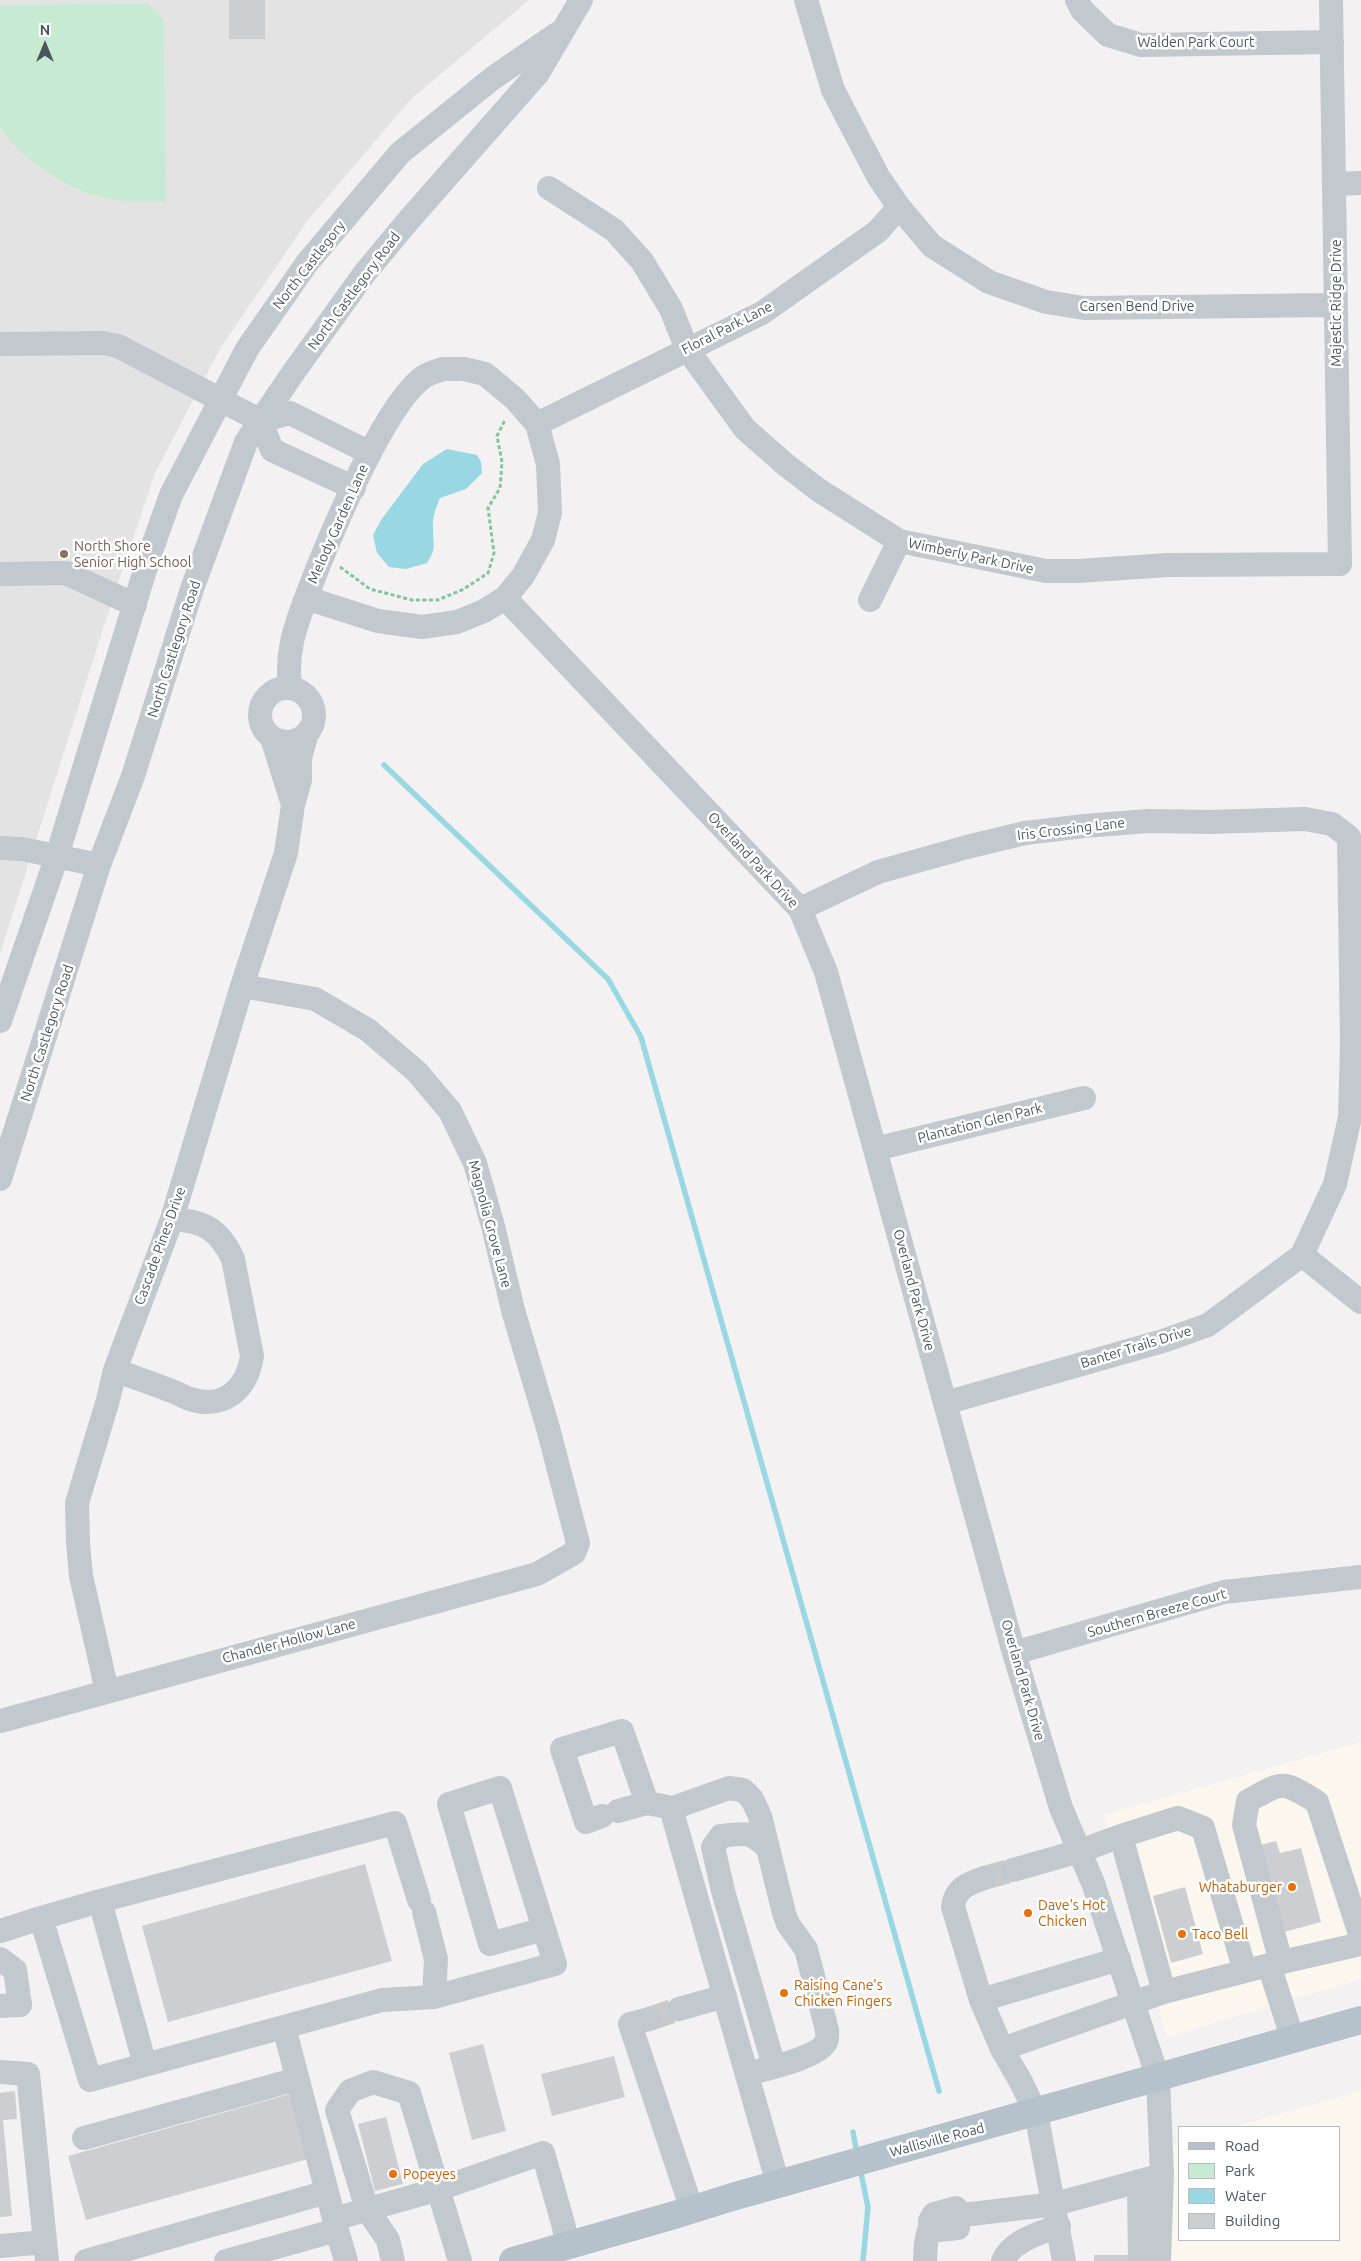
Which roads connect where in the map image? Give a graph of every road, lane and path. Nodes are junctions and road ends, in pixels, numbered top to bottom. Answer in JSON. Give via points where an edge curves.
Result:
{"nodes":[{"id":1,"x":581,"y":0,"type":"edge"},
{"id":2,"x":806,"y":0,"type":"edge"},
{"id":3,"x":1077,"y":0,"type":"edge"},
{"id":4,"x":1331,"y":0,"type":"edge"},
{"id":5,"x":562,"y":31,"type":"junction"},
{"id":6,"x":1332,"y":42,"type":"junction"},
{"id":7,"x":1361,"y":183,"type":"edge"},
{"id":8,"x":1335,"y":184,"type":"junction"},
{"id":9,"x":549,"y":188,"type":"dead end"},
{"id":10,"x":899,"y":207,"type":"junction"},
{"id":11,"x":1335,"y":305,"type":"junction"},
{"id":12,"x":0,"y":344,"type":"edge"},
{"id":13,"x":688,"y":349,"type":"junction"},
{"id":14,"x":515,"y":399,"type":"junction"},
{"id":15,"x":221,"y":400,"type":"junction"},
{"id":16,"x":261,"y":421,"type":"junction"},
{"id":17,"x":537,"y":424,"type":"junction"},
{"id":18,"x":370,"y":453,"type":"junction"},
{"id":19,"x":354,"y":488,"type":"junction"},
{"id":20,"x":899,"y":541,"type":"junction"},
{"id":21,"x":322,"y":556,"type":"junction"},
{"id":22,"x":1340,"y":564,"type":"joint"},
{"id":23,"x":0,"y":574,"type":"edge"},
{"id":24,"x":306,"y":598,"type":"junction"},
{"id":25,"x":505,"y":598,"type":"junction"},
{"id":26,"x":870,"y":600,"type":"dead end"},
{"id":27,"x":135,"y":605,"type":"junction"},
{"id":28,"x":290,"y":688,"type":"junction"},
{"id":29,"x":306,"y":736,"type":"junction"},
{"id":30,"x":272,"y":738,"type":"junction"},
{"id":31,"x":293,"y":805,"type":"junction"},
{"id":32,"x":1349,"y":837,"type":"joint"},
{"id":33,"x":0,"y":848,"type":"edge"},
{"id":34,"x":57,"y":856,"type":"junction"},
{"id":35,"x":99,"y":865,"type":"junction"},
{"id":36,"x":800,"y":909,"type":"junction"},
{"id":37,"x":242,"y":986,"type":"junction"},
{"id":38,"x":0,"y":1020,"type":"edge"},
{"id":39,"x":1084,"y":1098,"type":"dead end"},
{"id":40,"x":875,"y":1149,"type":"junction"},
{"id":41,"x":0,"y":1179,"type":"edge"},
{"id":42,"x":172,"y":1219,"type":"junction"},
{"id":43,"x":1302,"y":1255,"type":"junction"},
{"id":44,"x":1361,"y":1302,"type":"edge"},
{"id":45,"x":115,"y":1370,"type":"junction"},
{"id":46,"x":945,"y":1403,"type":"junction"},
{"id":47,"x":574,"y":1553,"type":"joint"},
{"id":48,"x":1361,"y":1577,"type":"edge"},
{"id":49,"x":1014,"y":1653,"type":"junction"},
{"id":50,"x":107,"y":1691,"type":"junction"},
{"id":51,"x":0,"y":1727,"type":"edge"},
{"id":52,"x":647,"y":1803,"type":"junction"},
{"id":53,"x":673,"y":1808,"type":"junction"},
{"id":54,"x":1121,"y":1836,"type":"junction"},
{"id":55,"x":767,"y":1846,"type":"junction"},
{"id":56,"x":1080,"y":1851,"type":"junction"},
{"id":57,"x":1013,"y":1870,"type":"tunnel mouth"},
{"id":58,"x":984,"y":1878,"type":"tunnel mouth"},
{"id":59,"x":100,"y":1901,"type":"junction"},
{"id":60,"x":41,"y":1918,"type":"junction"},
{"id":61,"x":544,"y":1929,"type":"junction"},
{"id":62,"x":0,"y":1931,"type":"edge"},
{"id":63,"x":1361,"y":1937,"type":"edge"},
{"id":64,"x":1361,"y":1944,"type":"edge"},
{"id":65,"x":0,"y":1959,"type":"edge"},
{"id":66,"x":1119,"y":1959,"type":"junction"},
{"id":67,"x":1275,"y":1964,"type":"junction"},
{"id":68,"x":1245,"y":1971,"type":"junction"},
{"id":69,"x":1164,"y":1992,"type":"junction"},
{"id":70,"x":725,"y":1996,"type":"junction"},
{"id":71,"x":434,"y":1997,"type":"junction"},
{"id":72,"x":981,"y":2000,"type":"junction"},
{"id":73,"x":1134,"y":2004,"type":"junction"},
{"id":74,"x":0,"y":2006,"type":"edge"},
{"id":75,"x":679,"y":2009,"type":"tunnel mouth"},
{"id":76,"x":649,"y":2019,"type":"tunnel mouth"},
{"id":77,"x":1361,"y":2020,"type":"edge"},
{"id":78,"x":284,"y":2027,"type":"junction"},
{"id":79,"x":1293,"y":2040,"type":"junction"},
{"id":80,"x":1002,"y":2049,"type":"junction"},
{"id":81,"x":145,"y":2065,"type":"junction"},
{"id":82,"x":774,"y":2066,"type":"junction"},
{"id":83,"x":0,"y":2072,"type":"edge"},
{"id":84,"x":747,"y":2074,"type":"junction"},
{"id":85,"x":1158,"y":2078,"type":"junction"},
{"id":86,"x":297,"y":2079,"type":"junction"},
{"id":87,"x":1036,"y":2113,"type":"junction"},
{"id":88,"x":84,"y":2138,"type":"dead end"},
{"id":89,"x":1162,"y":2175,"type":"junction"},
{"id":90,"x":1139,"y":2181,"type":"junction"},
{"id":91,"x":778,"y":2184,"type":"junction"},
{"id":92,"x":439,"y":2189,"type":"junction"},
{"id":93,"x":328,"y":2192,"type":"junction"},
{"id":94,"x":368,"y":2210,"type":"junction"},
{"id":95,"x":692,"y":2210,"type":"junction"},
{"id":96,"x":1049,"y":2212,"type":"junction"},
{"id":97,"x":336,"y":2225,"type":"junction"},
{"id":98,"x":0,"y":2246,"type":"edge"},
{"id":99,"x":567,"y":2246,"type":"junction"},
{"id":100,"x":46,"y":2251,"type":"edge"},
{"id":101,"x":86,"y":2261,"type":"edge"},
{"id":102,"x":226,"y":2261,"type":"edge"},
{"id":103,"x":346,"y":2261,"type":"edge"},
{"id":104,"x":393,"y":2261,"type":"edge"},
{"id":105,"x":460,"y":2261,"type":"edge"},
{"id":106,"x":513,"y":2261,"type":"edge"},
{"id":107,"x":925,"y":2261,"type":"edge"},
{"id":108,"x":1004,"y":2261,"type":"edge"},
{"id":109,"x":1064,"y":2261,"type":"edge"},
{"id":110,"x":1140,"y":2261,"type":"edge"},
{"id":111,"x":1159,"y":2261,"type":"edge"}],
"edges":[{"from":1,"to":5,"type":"street","name":"North Castlegory"},
{"from":2,"to":10,"type":"street","name":"Carsen Bend Drive","via":[[834,90],[879,178]]},
{"from":3,"to":6,"type":"street","name":"Walden Park Court","via":[[1082,10],[1108,35],[1141,45]]},
{"from":4,"to":6,"type":"street","name":"Majestic Ridge Drive"},
{"from":5,"to":15,"type":"street","name":"North Castlegory","via":[[493,78],[400,153],[307,263],[247,349]]},
{"from":5,"to":16,"type":"street","name":"North Castlegory Road","via":[[538,73],[364,274]]},
{"from":6,"to":8,"type":"street","name":"Majestic Ridge Drive"},
{"from":7,"to":8,"type":"street"},
{"from":8,"to":11,"type":"street","name":"Majestic Ridge Drive"},
{"from":9,"to":13,"type":"street","name":"Wimberly Park Drive","via":[[614,230],[642,261],[671,309]]},
{"from":10,"to":11,"type":"street","name":"Carsen Bend Drive","via":[[932,246],[988,282],[1046,302],[1084,308]]},
{"from":10,"to":13,"type":"street","name":"Floral Park Lane","via":[[878,231],[762,313]]},
{"from":11,"to":22,"type":"street","name":"Majestic Ridge Drive"},
{"from":12,"to":15,"type":"street","via":[[103,343],[118,346]]},
{"from":13,"to":17,"type":"street","name":"Floral Park Lane"},
{"from":13,"to":20,"type":"street","name":"Wimberly Park Drive","via":[[745,429],[820,491]]},
{"from":14,"to":17,"type":"street","name":"Melody Garden Lane"},
{"from":14,"to":18,"type":"street","name":"Melody Garden Lane","via":[[485,374],[442,368],[424,376],[412,388]]},
{"from":14,"to":21,"type":"path","via":[[497,436],[502,462],[501,480],[488,508],[494,553],[488,573],[464,589],[438,600],[412,600],[370,589]]},
{"from":15,"to":16,"type":"street"},
{"from":15,"to":27,"type":"street","name":"North Castlegory","via":[[171,495]]},
{"from":16,"to":18,"type":"street","via":[[290,413]]},
{"from":16,"to":19,"type":"street","via":[[272,450]]},
{"from":16,"to":35,"type":"street","name":"North Castlegory Road","via":[[246,442],[192,589],[133,776]]},
{"from":17,"to":25,"type":"street","name":"Melody Garden Lane","via":[[548,464],[550,512],[543,540],[523,576]]},
{"from":18,"to":19,"type":"street","name":"Melody Garden Lane"},
{"from":19,"to":21,"type":"street","name":"Melody Garden Lane"},
{"from":20,"to":22,"type":"street","name":"Wimberly Park Drive","via":[[1046,571],[1168,565]]},
{"from":20,"to":26,"type":"street"},
{"from":21,"to":24,"type":"street","name":"Melody Garden Lane"},
{"from":23,"to":27,"type":"street","via":[[66,573]]},
{"from":24,"to":25,"type":"street","name":"Melody Garden Lane","via":[[378,621],[422,627],[457,622]]},
{"from":24,"to":28,"type":"street","via":[[291,639],[287,667]]},
{"from":25,"to":36,"type":"street","name":"Overland Park Drive"},
{"from":27,"to":34,"type":"street"},
{"from":28,"to":29,"type":"street","via":[[303,692],[314,708],[312,728]]},
{"from":28,"to":30,"type":"street","via":[[271,693],[261,708],[261,723]]},
{"from":29,"to":30,"type":"street","via":[[288,743]]},
{"from":29,"to":31,"type":"street","name":"Cascade Pines Drive"},
{"from":30,"to":31,"type":"street","name":"Cascade Pines Drive"},
{"from":31,"to":37,"type":"street","name":"Cascade Pines Drive","via":[[286,852]]},
{"from":32,"to":36,"type":"street","name":"Iris Crossing Lane","via":[[1332,824],[1305,819],[1148,821],[1025,833],[878,872]]},
{"from":32,"to":43,"type":"street","name":"Banter Trails Drive","via":[[1350,1118],[1335,1184]]},
{"from":33,"to":34,"type":"street"},
{"from":34,"to":35,"type":"street"},
{"from":34,"to":38,"type":"street"},
{"from":35,"to":41,"type":"street","name":"North Castlegory Road"},
{"from":36,"to":40,"type":"street","name":"Overland Park Drive","via":[[826,972]]},
{"from":37,"to":42,"type":"street","name":"Cascade Pines Drive"},
{"from":37,"to":47,"type":"street","name":"Magnolia Grove Lane","via":[[315,1000],[368,1030],[417,1072],[450,1111],[475,1163],[493,1226],[513,1310],[575,1526],[578,1543]]},
{"from":39,"to":40,"type":"street","name":"Plantation Glen Park"},
{"from":40,"to":46,"type":"street","name":"Overland Park Drive"},
{"from":42,"to":45,"type":"street","name":"Cascade Pines Drive"},
{"from":42,"to":45,"type":"street","via":[[192,1220],[204,1225],[216,1232],[227,1246],[233,1259],[252,1356],[250,1372],[231,1395],[206,1402],[189,1399]]},
{"from":43,"to":44,"type":"street"},
{"from":43,"to":46,"type":"street","name":"Banter Trails Drive","via":[[1208,1325],[1163,1341]]},
{"from":45,"to":50,"type":"street","name":"Cascade Pines Drive","via":[[78,1503],[81,1576]]},
{"from":46,"to":49,"type":"street","name":"Overland Park Drive"},
{"from":47,"to":50,"type":"street","name":"Chandler Hollow Lane","via":[[537,1574]]},
{"from":48,"to":49,"type":"street","name":"Southern Breeze Court","via":[[1224,1592]]},
{"from":49,"to":56,"type":"street","name":"Overland Park Drive","via":[[1061,1808]]},
{"from":50,"to":51,"type":"street","name":"Chandler Hollow Lane"},
{"from":52,"to":52,"type":"street","via":[[622,1732],[562,1749],[586,1822]]},
{"from":52,"to":53,"type":"street"},
{"from":53,"to":55,"type":"street","via":[[729,1788],[743,1790],[752,1799],[760,1816]]},
{"from":53,"to":70,"type":"street"},
{"from":54,"to":56,"type":"street"},
{"from":54,"to":68,"type":"street","via":[[1178,1818],[1202,1828]]},
{"from":54,"to":69,"type":"street"},
{"from":55,"to":82,"type":"street","via":[[788,1924],[806,1949],[828,2040],[810,2055]]},
{"from":55,"to":82,"type":"street","via":[[745,1832],[721,1836],[713,1846],[725,1900]]},
{"from":56,"to":57,"type":"street"},
{"from":56,"to":66,"type":"street","name":"Overland Park Drive"},
{"from":58,"to":72,"type":"street","via":[[964,1886],[954,1896],[953,1907]]},
{"from":59,"to":60,"type":"street"},
{"from":59,"to":71,"type":"street","via":[[395,1823],[436,1959]]},
{"from":59,"to":81,"type":"street"},
{"from":60,"to":62,"type":"street"},
{"from":60,"to":81,"type":"street","via":[[90,2080]]},
{"from":61,"to":61,"type":"street","via":[[500,1788],[449,1804],[490,1944]]},
{"from":61,"to":71,"type":"street","via":[[555,1964]]},
{"from":63,"to":67,"type":"street","via":[[1317,1802],[1290,1785],[1276,1785],[1248,1801],[1244,1825]]},
{"from":64,"to":67,"type":"street"},
{"from":65,"to":74,"type":"street","via":[[15,1970],[20,2005]]},
{"from":66,"to":72,"type":"street"},
{"from":66,"to":73,"type":"street","name":"Overland Park Drive"},
{"from":67,"to":68,"type":"street"},
{"from":67,"to":79,"type":"street"},
{"from":68,"to":69,"type":"street"},
{"from":69,"to":73,"type":"street"},
{"from":70,"to":75,"type":"street"},
{"from":70,"to":84,"type":"street"},
{"from":71,"to":78,"type":"street","via":[[382,2000]]},
{"from":72,"to":80,"type":"street"},
{"from":73,"to":80,"type":"street"},
{"from":73,"to":85,"type":"street","name":"Overland Park Drive"},
{"from":76,"to":95,"type":"street","via":[[630,2024]]},
{"from":77,"to":79,"type":"main road","name":"Wallisville Road"},
{"from":78,"to":81,"type":"street"},
{"from":78,"to":86,"type":"street"},
{"from":79,"to":85,"type":"main road","name":"Wallisville Road"},
{"from":80,"to":87,"type":"street"},
{"from":82,"to":84,"type":"street"},
{"from":83,"to":100,"type":"street","via":[[28,2074]]},
{"from":84,"to":91,"type":"street"},
{"from":85,"to":87,"type":"main road","name":"Wallisville Road"},
{"from":85,"to":89,"type":"street","name":"Overland Park Drive"},
{"from":86,"to":88,"type":"street"},
{"from":86,"to":93,"type":"street"},
{"from":87,"to":91,"type":"main road","name":"Wallisville Road"},
{"from":87,"to":96,"type":"street"},
{"from":89,"to":90,"type":"street"},
{"from":89,"to":111,"type":"street","name":"Overland Park Drive"},
{"from":90,"to":96,"type":"street"},
{"from":90,"to":110,"type":"street"},
{"from":91,"to":95,"type":"main road","name":"Wallisville Road"},
{"from":92,"to":94,"type":"street"},
{"from":92,"to":94,"type":"street","via":[[409,2093],[373,2082],[350,2091],[336,2110]]},
{"from":92,"to":99,"type":"street","via":[[543,2153]]},
{"from":92,"to":105,"type":"street"},
{"from":93,"to":97,"type":"street"},
{"from":93,"to":101,"type":"street"},
{"from":94,"to":97,"type":"street"},
{"from":94,"to":104,"type":"street","via":[[388,2240]]},
{"from":95,"to":99,"type":"main road","name":"Wallisville Road"},
{"from":96,"to":107,"type":"street","via":[[960,2217],[939,2230],[930,2228]]},
{"from":96,"to":108,"type":"street","via":[[1026,2239],[1008,2252]]},
{"from":96,"to":109,"type":"street"},
{"from":97,"to":102,"type":"street"},
{"from":97,"to":103,"type":"street"},
{"from":98,"to":100,"type":"street"},
{"from":99,"to":106,"type":"main road","name":"Wallisville Road"}]}
